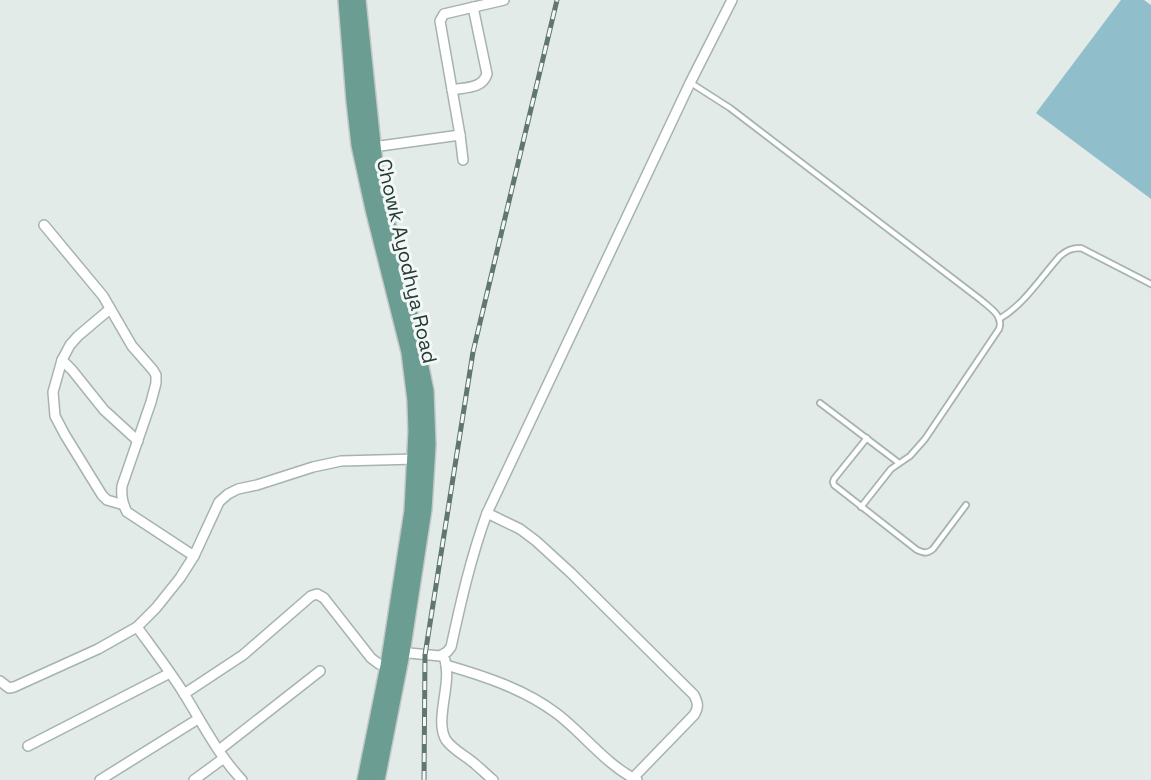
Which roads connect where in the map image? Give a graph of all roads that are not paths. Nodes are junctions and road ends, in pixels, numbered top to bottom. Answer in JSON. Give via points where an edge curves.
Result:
{"nodes":[{"id":1,"x":346,"y":0,"type":"edge"},
{"id":2,"x":358,"y":0,"type":"edge"},
{"id":3,"x":504,"y":0,"type":"edge"},
{"id":4,"x":732,"y":0,"type":"edge"},
{"id":5,"x":474,"y":7,"type":"junction"},
{"id":6,"x":690,"y":83,"type":"junction"},
{"id":7,"x":452,"y":90,"type":"junction"},
{"id":8,"x":361,"y":100,"type":"junction"},
{"id":9,"x":460,"y":135,"type":"junction"},
{"id":10,"x":373,"y":147,"type":"junction"},
{"id":11,"x":463,"y":160,"type":"dead end"},
{"id":12,"x":44,"y":225,"type":"dead end"},
{"id":13,"x":1151,"y":284,"type":"edge"},
{"id":14,"x":110,"y":309,"type":"junction"},
{"id":15,"x":999,"y":319,"type":"junction"},
{"id":16,"x":62,"y":360,"type":"junction"},
{"id":17,"x":820,"y":404,"type":"dead end"},
{"id":18,"x":867,"y":438,"type":"junction"},
{"id":19,"x":138,"y":441,"type":"junction"},
{"id":20,"x":416,"y":459,"type":"junction"},
{"id":21,"x":899,"y":463,"type":"junction"},
{"id":22,"x":966,"y":505,"type":"dead end"},
{"id":23,"x":124,"y":506,"type":"junction"},
{"id":24,"x":861,"y":507,"type":"junction"},
{"id":25,"x":487,"y":513,"type":"junction"},
{"id":26,"x":194,"y":556,"type":"junction"},
{"id":27,"x":137,"y":627,"type":"junction"},
{"id":28,"x":396,"y":651,"type":"junction"},
{"id":29,"x":443,"y":655,"type":"junction"},
{"id":30,"x":388,"y":666,"type":"junction"},
{"id":31,"x":446,"y":666,"type":"junction"},
{"id":32,"x":320,"y":671,"type":"dead end"},
{"id":33,"x":170,"y":673,"type":"junction"},
{"id":34,"x":0,"y":681,"type":"edge"},
{"id":35,"x":184,"y":694,"type":"junction"},
{"id":36,"x":198,"y":719,"type":"junction"},
{"id":37,"x":28,"y":746,"type":"dead end"},
{"id":38,"x":222,"y":754,"type":"junction"},
{"id":39,"x":239,"y":779,"type":"edge"},
{"id":40,"x":635,"y":779,"type":"edge"},
{"id":41,"x":100,"y":780,"type":"edge"},
{"id":42,"x":194,"y":780,"type":"edge"},
{"id":43,"x":365,"y":780,"type":"edge"},
{"id":44,"x":377,"y":780,"type":"edge"},
{"id":45,"x":493,"y":780,"type":"edge"}],
"edges":[{"from":1,"to":8,"type":"main road","name":"Chowk Ayodhya Road"},
{"from":2,"to":8,"type":"main road","name":"Chowk Ayodhya Road"},
{"from":3,"to":5,"type":"street"},
{"from":4,"to":6,"type":"street"},
{"from":5,"to":7,"type":"street","via":[[441,17]]},
{"from":5,"to":7,"type":"street","via":[[487,74],[479,85]]},
{"from":6,"to":15,"type":"lane","via":[[831,184],[981,300]]},
{"from":6,"to":25,"type":"street"},
{"from":7,"to":9,"type":"street"},
{"from":8,"to":10,"type":"main road","name":"Chowk Ayodhya Road"},
{"from":8,"to":20,"type":"main road","name":"Chowk Ayodhya Road","via":[[359,145],[410,352]]},
{"from":9,"to":10,"type":"street"},
{"from":9,"to":11,"type":"street"},
{"from":10,"to":28,"type":"main road","name":"Chowk Ayodhya Road","via":[[426,391],[424,509]]},
{"from":12,"to":14,"type":"street"},
{"from":13,"to":15,"type":"lane","via":[[1073,248],[1060,256],[1018,306]]},
{"from":14,"to":16,"type":"street","via":[[78,336]]},
{"from":14,"to":19,"type":"street","via":[[132,346],[156,375]]},
{"from":15,"to":21,"type":"lane","via":[[999,329],[925,439]]},
{"from":16,"to":19,"type":"street","via":[[104,411]]},
{"from":16,"to":23,"type":"street","via":[[53,392],[55,416],[102,495]]},
{"from":17,"to":18,"type":"lane"},
{"from":18,"to":21,"type":"lane"},
{"from":18,"to":24,"type":"lane","via":[[833,482]]},
{"from":19,"to":23,"type":"street","via":[[122,486]]},
{"from":20,"to":26,"type":"street","via":[[341,460],[238,489],[219,502]]},
{"from":20,"to":28,"type":"main road","name":"Chowk Ayodhya Road"},
{"from":21,"to":24,"type":"lane"},
{"from":22,"to":24,"type":"lane","via":[[929,553],[917,550]]},
{"from":23,"to":26,"type":"street"},
{"from":25,"to":29,"type":"street","via":[[451,647]]},
{"from":25,"to":40,"type":"street","via":[[536,541],[694,695],[698,709],[694,715]]},
{"from":26,"to":27,"type":"street"},
{"from":27,"to":33,"type":"street"},
{"from":27,"to":34,"type":"street","via":[[14,687]]},
{"from":28,"to":29,"type":"street"},
{"from":28,"to":30,"type":"main road","name":"Chowk Ayodhya Road"},
{"from":28,"to":44,"type":"main road","name":"Chowk Ayodhya Road"},
{"from":29,"to":31,"type":"street"},
{"from":30,"to":35,"type":"street","via":[[371,658],[324,598],[316,594],[243,655]]},
{"from":30,"to":43,"type":"main road","name":"Chowk Ayodhya Road"},
{"from":31,"to":40,"type":"street","via":[[498,683],[539,703]]},
{"from":31,"to":45,"type":"street","via":[[442,731],[452,747]]},
{"from":32,"to":38,"type":"street"},
{"from":33,"to":35,"type":"street"},
{"from":33,"to":37,"type":"street"},
{"from":35,"to":36,"type":"street"},
{"from":36,"to":38,"type":"street"},
{"from":36,"to":41,"type":"street"},
{"from":38,"to":39,"type":"street"},
{"from":38,"to":42,"type":"street"}]}
